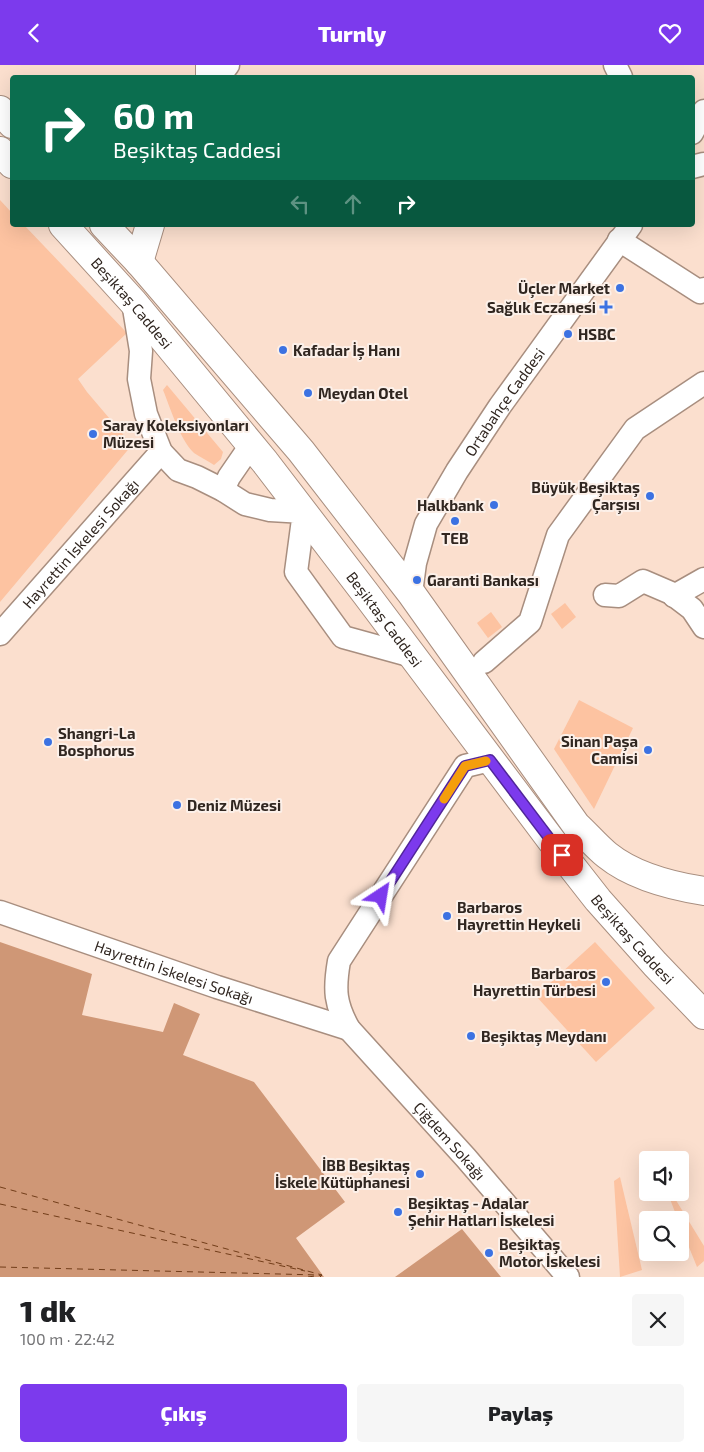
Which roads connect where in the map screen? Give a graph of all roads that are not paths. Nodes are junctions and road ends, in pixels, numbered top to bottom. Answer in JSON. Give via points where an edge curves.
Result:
{"nodes":[{"id":1,"x":0,"y":110,"type":"edge"},
{"id":2,"x":704,"y":111,"type":"edge"},
{"id":3,"x":10,"y":122,"type":"edge"},
{"id":4,"x":695,"y":128,"type":"edge"},
{"id":5,"x":0,"y":151,"type":"edge"},
{"id":6,"x":10,"y":162,"type":"edge"},
{"id":7,"x":65,"y":227,"type":"edge"},
{"id":8,"x":106,"y":227,"type":"edge"},
{"id":9,"x":149,"y":227,"type":"edge"},
{"id":10,"x":625,"y":233,"type":"edge"},
{"id":11,"x":139,"y":262,"type":"junction"},
{"id":12,"x":703,"y":293,"type":"edge"},
{"id":13,"x":133,"y":301,"type":"junction"},
{"id":14,"x":704,"y":383,"type":"edge"},
{"id":15,"x":251,"y":445,"type":"junction"},
{"id":16,"x":161,"y":452,"type":"junction"},
{"id":17,"x":223,"y":490,"type":"junction"},
{"id":18,"x":304,"y":512,"type":"junction"},
{"id":19,"x":704,"y":579,"type":"edge"},
{"id":20,"x":411,"y":593,"type":"junction"},
{"id":21,"x":605,"y":595,"type":"dead end"},
{"id":22,"x":674,"y":596,"type":"junction"},
{"id":23,"x":704,"y":627,"type":"edge"},
{"id":24,"x":0,"y":635,"type":"edge"},
{"id":25,"x":412,"y":656,"type":"junction"},
{"id":26,"x":484,"y":662,"type":"dead end"},
{"id":27,"x":490,"y":760,"type":"junction"},
{"id":28,"x":704,"y":891,"type":"edge"},
{"id":29,"x":0,"y":912,"type":"edge"},
{"id":30,"x":704,"y":1015,"type":"edge"},
{"id":31,"x":350,"y":1029,"type":"junction"},
{"id":32,"x":568,"y":1277,"type":"edge"}],
"edges":[{"from":1,"to":3,"type":"main road"},
{"from":2,"to":4,"type":"street"},
{"from":5,"to":6,"type":"main road"},
{"from":7,"to":13,"type":"main road","name":"Beşiktaş Caddesi"},
{"from":8,"to":11,"type":"main road","name":"Beşiktaş Caddesi"},
{"from":9,"to":11,"type":"main road"},
{"from":10,"to":12,"type":"street"},
{"from":10,"to":20,"type":"street","name":"Ortabahçe Caddesi","via":[[500,406],[448,486],[426,524]]},
{"from":11,"to":20,"type":"main road","name":"Beşiktaş Caddesi","via":[[301,451]]},
{"from":13,"to":15,"type":"main road","name":"Beşiktaş Caddesi"},
{"from":13,"to":16,"type":"street","via":[[141,351],[139,379],[146,414]]},
{"from":14,"to":26,"type":"street","via":[[636,429],[558,535],[530,622]]},
{"from":15,"to":17,"type":"street"},
{"from":15,"to":18,"type":"main road","name":"Beşiktaş Caddesi"},
{"from":16,"to":17,"type":"street","via":[[178,470]]},
{"from":16,"to":24,"type":"street","name":"Hayrettin İskelesi Sokağı"},
{"from":17,"to":18,"type":"street","via":[[245,504],[270,510]]},
{"from":18,"to":25,"type":"main road","name":"Beşiktaş Caddesi"},
{"from":18,"to":25,"type":"street","via":[[296,572],[343,637]]},
{"from":19,"to":22,"type":"street"},
{"from":20,"to":28,"type":"main road","name":"Beşiktaş Caddesi","via":[[576,825],[622,865],[681,888]]},
{"from":21,"to":22,"type":"street","via":[[619,595],[643,581]]},
{"from":22,"to":23,"type":"street","via":[[692,609]]},
{"from":25,"to":27,"type":"main road","name":"Beşiktaş Caddesi"},
{"from":27,"to":30,"type":"main road","name":"Beşiktaş Caddesi","via":[[598,900]]},
{"from":27,"to":31,"type":"street","name":"Çiğdem Sokağı","via":[[465,766],[339,961],[336,997],[340,1013]]},
{"from":29,"to":31,"type":"street","name":"Hayrettin İskelesi Sokağı","via":[[216,987]]},
{"from":31,"to":32,"type":"street","name":"Çiğdem Sokağı"}]}
